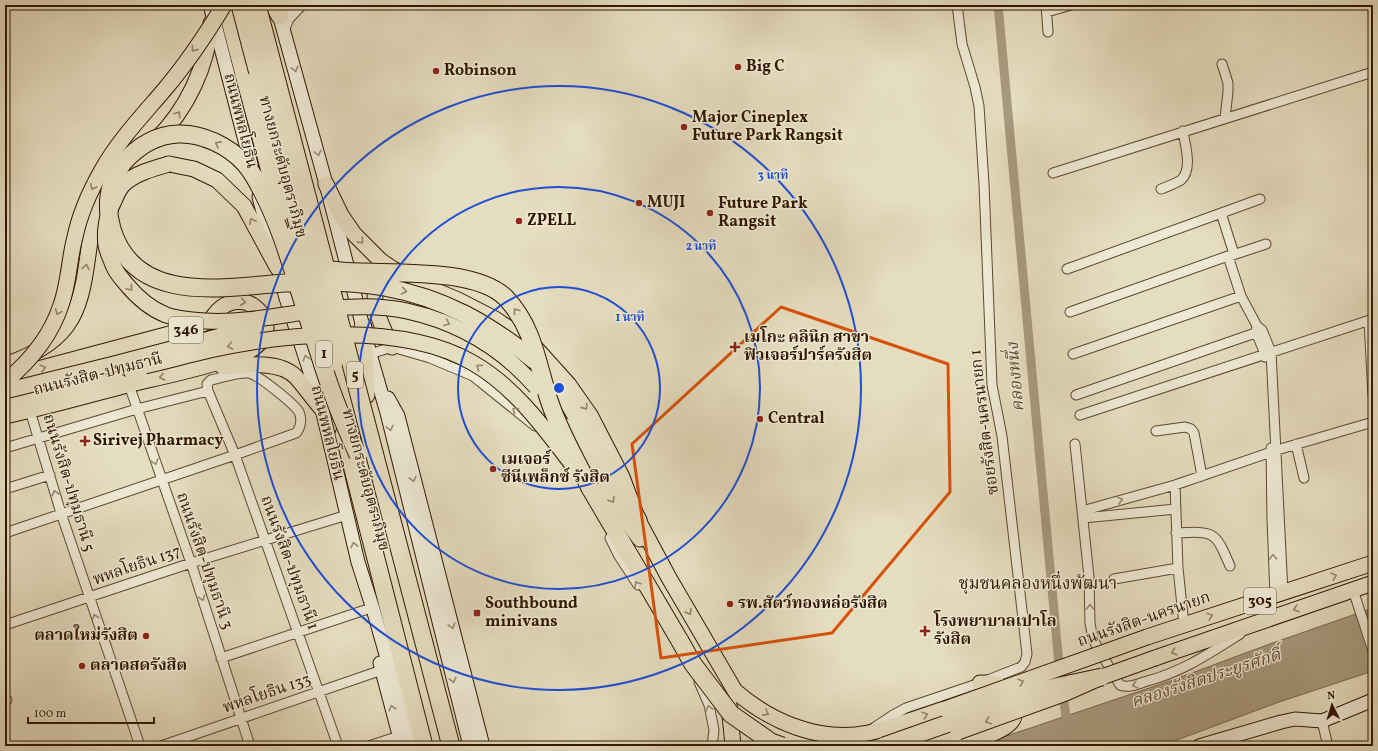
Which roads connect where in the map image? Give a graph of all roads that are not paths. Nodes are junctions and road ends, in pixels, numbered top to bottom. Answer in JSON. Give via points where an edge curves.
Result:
{"nodes":[{"id":1,"x":234,"y":5,"type":"edge"},
{"id":2,"x":240,"y":5,"type":"edge"},
{"id":3,"x":257,"y":5,"type":"edge"},
{"id":4,"x":262,"y":5,"type":"edge"},
{"id":5,"x":302,"y":5,"type":"edge"},
{"id":6,"x":957,"y":5,"type":"edge"},
{"id":7,"x":1071,"y":5,"type":"edge"},
{"id":8,"x":218,"y":7,"type":"edge"},
{"id":9,"x":1046,"y":9,"type":"edge"},
{"id":10,"x":284,"y":13,"type":"edge"},
{"id":11,"x":1048,"y":32,"type":"dead end"},
{"id":12,"x":1222,"y":64,"type":"dead end"},
{"id":13,"x":1373,"y":72,"type":"edge"},
{"id":14,"x":1225,"y":118,"type":"junction"},
{"id":15,"x":1183,"y":131,"type":"junction"},
{"id":16,"x":141,"y":145,"type":"junction"},
{"id":17,"x":102,"y":168,"type":"junction"},
{"id":18,"x":1053,"y":173,"type":"dead end"},
{"id":19,"x":326,"y":184,"type":"junction"},
{"id":20,"x":1161,"y":189,"type":"dead end"},
{"id":21,"x":1260,"y":200,"type":"dead end"},
{"id":22,"x":1221,"y":213,"type":"junction"},
{"id":23,"x":1266,"y":244,"type":"dead end"},
{"id":24,"x":1231,"y":255,"type":"junction"},
{"id":25,"x":277,"y":267,"type":"junction"},
{"id":26,"x":393,"y":269,"type":"junction"},
{"id":27,"x":1067,"y":269,"type":"dead end"},
{"id":28,"x":1241,"y":296,"type":"junction"},
{"id":29,"x":326,"y":310,"type":"junction"},
{"id":30,"x":1070,"y":312,"type":"dead end"},
{"id":31,"x":1371,"y":320,"type":"edge"},
{"id":32,"x":363,"y":327,"type":"junction"},
{"id":33,"x":192,"y":328,"type":"junction"},
{"id":34,"x":1258,"y":330,"type":"junction"},
{"id":35,"x":392,"y":347,"type":"junction"},
{"id":36,"x":1268,"y":353,"type":"junction"},
{"id":37,"x":370,"y":354,"type":"junction"},
{"id":38,"x":1073,"y":354,"type":"dead end"},
{"id":39,"x":5,"y":365,"type":"edge"},
{"id":40,"x":200,"y":368,"type":"junction"},
{"id":41,"x":377,"y":377,"type":"junction"},
{"id":42,"x":5,"y":378,"type":"edge"},
{"id":43,"x":5,"y":382,"type":"edge"},
{"id":44,"x":129,"y":385,"type":"junction"},
{"id":45,"x":5,"y":391,"type":"edge"},
{"id":46,"x":208,"y":391,"type":"junction"},
{"id":47,"x":366,"y":395,"type":"junction"},
{"id":48,"x":1076,"y":395,"type":"dead end"},
{"id":49,"x":1373,"y":396,"type":"edge"},
{"id":50,"x":5,"y":404,"type":"edge"},
{"id":51,"x":137,"y":409,"type":"junction"},
{"id":52,"x":322,"y":409,"type":"junction"},
{"id":53,"x":30,"y":411,"type":"junction"},
{"id":54,"x":1080,"y":415,"type":"dead end"},
{"id":55,"x":5,"y":416,"type":"edge"},
{"id":56,"x":1373,"y":422,"type":"edge"},
{"id":57,"x":1156,"y":431,"type":"dead end"},
{"id":58,"x":38,"y":438,"type":"junction"},
{"id":59,"x":1075,"y":444,"type":"dead end"},
{"id":60,"x":1296,"y":444,"type":"junction"},
{"id":61,"x":5,"y":448,"type":"edge"},
{"id":62,"x":1274,"y":451,"type":"junction"},
{"id":63,"x":358,"y":455,"type":"junction"},
{"id":64,"x":235,"y":456,"type":"junction"},
{"id":65,"x":50,"y":475,"type":"junction"},
{"id":66,"x":1202,"y":476,"type":"junction"},
{"id":67,"x":1304,"y":478,"type":"dead end"},
{"id":68,"x":161,"y":481,"type":"junction"},
{"id":69,"x":1175,"y":485,"type":"junction"},
{"id":70,"x":590,"y":488,"type":"junction"},
{"id":71,"x":5,"y":489,"type":"edge"},
{"id":72,"x":1176,"y":509,"type":"junction"},
{"id":73,"x":61,"y":513,"type":"junction"},
{"id":74,"x":1083,"y":514,"type":"junction"},
{"id":75,"x":347,"y":515,"type":"junction"},
{"id":76,"x":638,"y":520,"type":"junction"},
{"id":77,"x":5,"y":533,"type":"edge"},
{"id":78,"x":1176,"y":533,"type":"junction"},
{"id":79,"x":428,"y":534,"type":"junction"},
{"id":80,"x":265,"y":539,"type":"junction"},
{"id":81,"x":190,"y":563,"type":"junction"},
{"id":82,"x":1373,"y":563,"type":"edge"},
{"id":83,"x":1230,"y":566,"type":"dead end"},
{"id":84,"x":1178,"y":568,"type":"junction"},
{"id":85,"x":362,"y":575,"type":"junction"},
{"id":86,"x":669,"y":578,"type":"junction"},
{"id":87,"x":1114,"y":579,"type":"dead end"},
{"id":88,"x":1373,"y":583,"type":"edge"},
{"id":89,"x":1353,"y":590,"type":"junction"},
{"id":90,"x":1279,"y":594,"type":"junction"},
{"id":91,"x":89,"y":598,"type":"junction"},
{"id":92,"x":365,"y":610,"type":"junction"},
{"id":93,"x":1256,"y":623,"type":"junction"},
{"id":94,"x":5,"y":625,"type":"edge"},
{"id":95,"x":1184,"y":625,"type":"junction"},
{"id":96,"x":298,"y":632,"type":"junction"},
{"id":97,"x":442,"y":636,"type":"junction"},
{"id":98,"x":1373,"y":651,"type":"edge"},
{"id":99,"x":221,"y":658,"type":"junction"},
{"id":100,"x":720,"y":666,"type":"junction"},
{"id":101,"x":382,"y":670,"type":"junction"},
{"id":102,"x":1102,"y":677,"type":"junction"},
{"id":103,"x":980,"y":683,"type":"junction"},
{"id":104,"x":319,"y":692,"type":"junction"},
{"id":105,"x":450,"y":696,"type":"junction"},
{"id":106,"x":1373,"y":700,"type":"edge"},
{"id":107,"x":407,"y":706,"type":"junction"},
{"id":108,"x":241,"y":718,"type":"junction"},
{"id":109,"x":1322,"y":721,"type":"junction"},
{"id":110,"x":727,"y":726,"type":"dead end"},
{"id":111,"x":868,"y":733,"type":"junction"},
{"id":112,"x":957,"y":739,"type":"edge"},
{"id":113,"x":400,"y":741,"type":"edge"},
{"id":114,"x":1222,"y":742,"type":"edge"},
{"id":115,"x":140,"y":746,"type":"edge"},
{"id":116,"x":161,"y":746,"type":"edge"},
{"id":117,"x":250,"y":746,"type":"edge"},
{"id":118,"x":338,"y":746,"type":"edge"},
{"id":119,"x":369,"y":746,"type":"edge"},
{"id":120,"x":412,"y":746,"type":"edge"},
{"id":121,"x":424,"y":746,"type":"edge"},
{"id":122,"x":435,"y":746,"type":"edge"},
{"id":123,"x":451,"y":746,"type":"edge"},
{"id":124,"x":456,"y":746,"type":"edge"},
{"id":125,"x":470,"y":746,"type":"edge"},
{"id":126,"x":483,"y":746,"type":"edge"},
{"id":127,"x":712,"y":746,"type":"edge"},
{"id":128,"x":733,"y":746,"type":"edge"},
{"id":129,"x":762,"y":746,"type":"edge"},
{"id":130,"x":782,"y":746,"type":"edge"},
{"id":131,"x":884,"y":746,"type":"edge"},
{"id":132,"x":917,"y":746,"type":"edge"},
{"id":133,"x":1200,"y":746,"type":"edge"},
{"id":134,"x":1328,"y":746,"type":"edge"}],
"edges":[{"from":1,"to":107,"type":"highway","name":"ถนนพหลโยธิน","number":"1"},
{"from":2,"to":63,"type":"highway","name":"ทางยกระดับอุตราภิมุข","number":"5","bridge":true},
{"from":3,"to":123,"type":"highway","name":"ทางยกระดับอุตราภิมุข","number":"5","bridge":true},
{"from":4,"to":47,"type":"highway","number":"1"},
{"from":5,"to":10,"type":"street"},
{"from":6,"to":103,"type":"street","name":"ซอยรังสิต-นครนายก 1","via":[[962,44],[979,106],[992,385],[1002,436],[1027,654],[1021,667]]},
{"from":7,"to":9,"type":"street"},
{"from":8,"to":17,"type":"main road","one_way":true,"bridge":true,"via":[[168,85]]},
{"from":8,"to":25,"type":"main road","name":"ถนนพหลโยธิน","number":"1"},
{"from":39,"to":8,"type":"main road","one_way":true,"via":[[41,349],[65,329],[74,315],[84,283],[94,217],[101,197],[112,179],[155,142],[178,114],[205,60]]},
{"from":70,"to":8,"type":"highway","one_way":true,"bridge":true,"via":[[549,400],[531,335],[505,297],[488,287],[463,278],[317,268],[301,256],[284,223],[246,82]]},
{"from":9,"to":11,"type":"street"},
{"from":10,"to":19,"type":"main road","number":"1","one_way":true},
{"from":12,"to":14,"type":"street","via":[[1228,83]]},
{"from":13,"to":14,"type":"street"},
{"from":14,"to":15,"type":"street"},
{"from":15,"to":18,"type":"street"},
{"from":15,"to":20,"type":"street","via":[[1186,173],[1181,180]]},
{"from":16,"to":17,"type":"highway","bridge":true},
{"from":63,"to":16,"type":"highway","one_way":true,"bridge":true,"via":[[334,399],[281,233],[256,180],[244,163],[230,151],[201,137],[187,134],[168,135]]},
{"from":16,"to":76,"type":"highway","one_way":true,"bridge":true,"via":[[115,176],[108,199],[109,219],[119,247],[137,267],[165,282],[198,288],[290,283],[360,283],[412,293],[444,303],[478,320],[534,360],[559,387]]},
{"from":17,"to":43,"type":"main road","one_way":true,"bridge":true,"via":[[84,206],[74,238],[66,290],[55,320],[39,346]]},
{"from":19,"to":26,"type":"main road","one_way":true,"via":[[341,215],[354,234]]},
{"from":19,"to":32,"type":"main road","number":"1"},
{"from":21,"to":22,"type":"street"},
{"from":22,"to":24,"type":"street"},
{"from":22,"to":27,"type":"street"},
{"from":23,"to":24,"type":"street"},
{"from":24,"to":28,"type":"street"},
{"from":24,"to":30,"type":"street"},
{"from":25,"to":29,"type":"main road","one_way":true,"bridge":true,"via":[[244,206],[217,180],[194,169],[169,164],[148,169],[124,183],[113,203],[106,224],[106,246],[115,270],[132,292],[165,314],[185,320],[215,321]]},
{"from":52,"to":25,"type":"main road","name":"ถนนพหลโยธิน","number":"1","one_way":true},
{"from":26,"to":35,"type":"main road","via":[[380,278],[376,295],[378,318]]},
{"from":26,"to":76,"type":"main road","one_way":true,"via":[[495,319],[533,345],[569,385],[590,415],[622,477]]},
{"from":28,"to":34,"type":"street"},
{"from":28,"to":38,"type":"street"},
{"from":29,"to":45,"type":"main road","bridge":true},
{"from":29,"to":86,"type":"main road","one_way":true,"bridge":true,"via":[[364,306],[406,311],[445,321],[475,336],[524,373],[579,446],[619,510]]},
{"from":31,"to":36,"type":"street"},
{"from":31,"to":49,"type":"street"},
{"from":32,"to":37,"type":"main road","number":"1"},
{"from":32,"to":47,"type":"highway"},
{"from":33,"to":40,"type":"main road","via":[[209,341],[209,355]]},
{"from":33,"to":40,"type":"main road","number":"346","one_way":true,"via":[[212,318],[222,307],[240,301],[250,303],[265,319],[266,330],[256,346],[246,353]]},
{"from":42,"to":33,"type":"main road","number":"346","one_way":true},
{"from":34,"to":36,"type":"street"},
{"from":34,"to":48,"type":"street"},
{"from":35,"to":37,"type":"street"},
{"from":127,"to":35,"type":"street","one_way":true,"via":[[714,730],[709,705],[701,686],[619,556],[576,477],[550,440],[473,376],[430,358]]},
{"from":36,"to":54,"type":"street"},
{"from":36,"to":62,"type":"street"},
{"from":37,"to":41,"type":"main road","number":"1"},
{"from":40,"to":44,"type":"main road","name":"ถนนรังสิต-ปทุมธานี","number":"346","one_way":true},
{"from":40,"to":52,"type":"main road","via":[[275,366],[295,376]]},
{"from":41,"to":79,"type":"main road","one_way":true,"via":[[398,416]]},
{"from":41,"to":97,"type":"main road","number":"1","one_way":true},
{"from":44,"to":51,"type":"street","name":"ถนนรังสิต-ปทุมธานี 3"},
{"from":44,"to":53,"type":"main road","name":"ถนนรังสิต-ปทุมธานี","number":"346"},
{"from":46,"to":51,"type":"street"},
{"from":46,"to":64,"type":"street","name":"ถนนรังสิต-ปทุมธานี 1"},
{"from":46,"to":64,"type":"street","via":[[207,384],[211,380],[246,372],[254,374],[278,392],[299,412],[300,428],[296,433]]},
{"from":47,"to":105,"type":"highway","number":"1"},
{"from":70,"to":50,"type":"main road","one_way":true,"bridge":true,"via":[[543,426],[506,386],[474,363],[443,348],[409,340],[374,335],[335,335],[259,341],[145,366]]},
{"from":51,"to":58,"type":"street"},
{"from":51,"to":68,"type":"street","name":"ถนนรังสิต-ปทุมธานี 3","one_way":true},
{"from":52,"to":75,"type":"main road","name":"ถนนพหลโยธิน","number":"1"},
{"from":53,"to":55,"type":"main road","name":"ถนนรังสิต-ปทุมธานี","number":"346"},
{"from":53,"to":58,"type":"street","name":"ถนนรังสิต-ปทุมธานี 5"},
{"from":56,"to":60,"type":"street"},
{"from":57,"to":66,"type":"street","via":[[1185,427],[1191,429],[1194,433]]},
{"from":58,"to":61,"type":"street"},
{"from":58,"to":65,"type":"street","name":"ถนนรังสิต-ปทุมธานี 5"},
{"from":59,"to":74,"type":"street"},
{"from":60,"to":62,"type":"street"},
{"from":60,"to":67,"type":"street"},
{"from":62,"to":66,"type":"street"},
{"from":62,"to":90,"type":"street"},
{"from":63,"to":122,"type":"highway","name":"ทางยกระดับอุตราภิมุข","number":"5"},
{"from":64,"to":68,"type":"street"},
{"from":64,"to":80,"type":"street","name":"ถนนรังสิต-ปทุมธานี 1"},
{"from":65,"to":71,"type":"street"},
{"from":73,"to":65,"type":"street","name":"ถนนรังสิต-ปทุมธานี 5","one_way":true},
{"from":66,"to":69,"type":"street"},
{"from":68,"to":73,"type":"street"},
{"from":68,"to":81,"type":"street","name":"ถนนรังสิต-ปทุมธานี 3"},
{"from":69,"to":72,"type":"street"},
{"from":74,"to":69,"type":"street","one_way":true},
{"from":70,"to":130,"type":"highway","bridge":true,"via":[[693,664],[731,714],[770,742]]},
{"from":72,"to":74,"type":"street"},
{"from":72,"to":78,"type":"street"},
{"from":73,"to":77,"type":"street"},
{"from":73,"to":91,"type":"street","name":"ถนนรังสิต-ปทุมธานี 5"},
{"from":93,"to":74,"type":"street","one_way":true,"via":[[1198,661],[1177,671],[1129,686],[1120,685],[1092,634]]},
{"from":75,"to":80,"type":"street","name":"พหลโยธิน 137"},
{"from":85,"to":75,"type":"main road","name":"ถนนพหลโยธิน","number":"1","one_way":true},
{"from":76,"to":86,"type":"main road"},
{"from":78,"to":83,"type":"street","via":[[1208,533],[1216,538]]},
{"from":78,"to":84,"type":"street"},
{"from":79,"to":97,"type":"main road"},
{"from":79,"to":126,"type":"main road","one_way":true},
{"from":80,"to":81,"type":"street","name":"พหลโยธิน 137"},
{"from":80,"to":96,"type":"street","name":"ถนนรังสิต-ปทุมธานี 1"},
{"from":81,"to":91,"type":"street","name":"พหลโยธิน 137"},
{"from":81,"to":99,"type":"street","name":"ถนนรังสิต-ปทุมธานี 3","one_way":true},
{"from":90,"to":82,"type":"main road","name":"ถนนรังสิต-นครนายก","number":"305","one_way":true},
{"from":84,"to":87,"type":"street"},
{"from":84,"to":95,"type":"street"},
{"from":85,"to":92,"type":"main road"},
{"from":85,"to":107,"type":"main road","name":"ถนนพหลโยธิน","number":"1"},
{"from":86,"to":100,"type":"main road","one_way":true},
{"from":88,"to":89,"type":"main road","number":"305"},
{"from":89,"to":93,"type":"main road","number":"305","one_way":true},
{"from":89,"to":98,"type":"street"},
{"from":95,"to":90,"type":"main road","name":"ถนนรังสิต-นครนายก","number":"305","one_way":true},
{"from":91,"to":94,"type":"street","name":"พหลโยธิน 137"},
{"from":115,"to":91,"type":"street","name":"ถนนรังสิต-ปทุมธานี 5","one_way":true},
{"from":92,"to":96,"type":"street"},
{"from":92,"to":101,"type":"main road"},
{"from":93,"to":102,"type":"main road","number":"305","one_way":true,"bridge":true},
{"from":111,"to":95,"type":"main road","name":"ถนนรังสิต-นครนายก","number":"305","one_way":true,"bridge":true,"via":[[945,709]]},
{"from":96,"to":99,"type":"street"},
{"from":96,"to":104,"type":"street","name":"ถนนรังสิต-ปทุมธานี 1"},
{"from":97,"to":105,"type":"main road","number":"1","one_way":true},
{"from":99,"to":108,"type":"street","name":"ถนนรังสิต-ปทุมธานี 3"},
{"from":100,"to":111,"type":"main road","name":"ถนนรังสิต-นครนายก","one_way":true,"via":[[735,691],[748,702],[789,725],[815,733]]},
{"from":100,"to":128,"type":"main road","via":[[728,697]]},
{"from":101,"to":104,"type":"street","name":"พหลโยธิน 133"},
{"from":113,"to":101,"type":"main road","one_way":true},
{"from":102,"to":112,"type":"main road","number":"305","one_way":true,"bridge":true},
{"from":102,"to":131,"type":"highway","bridge":true,"via":[[1040,691]]},
{"from":103,"to":111,"type":"street","name":"ซอยรังสิต-นครนายก 1","via":[[906,708]]},
{"from":103,"to":112,"type":"main road","via":[[1002,686],[1012,697],[1014,718],[1010,724],[992,734]]},
{"from":104,"to":108,"type":"street","name":"พหลโยธิน 133"},
{"from":104,"to":118,"type":"street","name":"ถนนรังสิต-ปทุมธานี 1"},
{"from":105,"to":124,"type":"highway","number":"1"},
{"from":105,"to":125,"type":"main road","number":"1"},
{"from":106,"to":109,"type":"main road"},
{"from":107,"to":120,"type":"main road","name":"ถนนพหลโยธิน","number":"1"},
{"from":107,"to":121,"type":"highway","name":"ถนนพหลโยธิน","number":"1"},
{"from":108,"to":116,"type":"street","name":"พหลโยธิน 133"},
{"from":108,"to":117,"type":"street","name":"ถนนรังสิต-ปทุมธานี 3"},
{"from":109,"to":114,"type":"main road","via":[[1295,719]]},
{"from":109,"to":134,"type":"street"},
{"from":110,"to":129,"type":"highway"},
{"from":112,"to":132,"type":"main road","number":"305"},
{"from":113,"to":119,"type":"street"},
{"from":114,"to":133,"type":"main road"}]}
